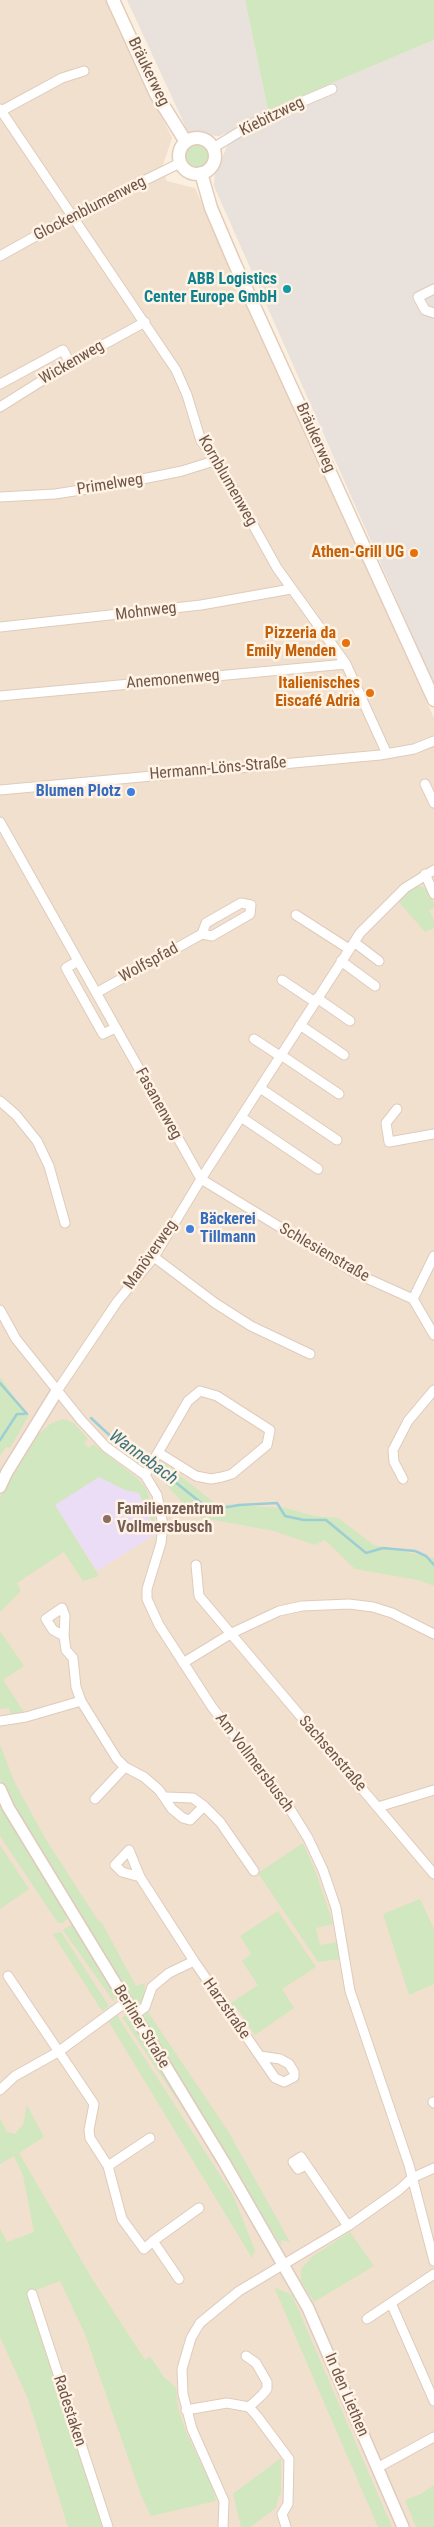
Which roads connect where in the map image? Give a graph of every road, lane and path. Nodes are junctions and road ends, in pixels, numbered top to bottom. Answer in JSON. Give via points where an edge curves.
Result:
{"nodes":[{"id":1,"x":113,"y":0,"type":"edge"},
{"id":2,"x":84,"y":71,"type":"dead end"},
{"id":3,"x":332,"y":89,"type":"dead end"},
{"id":4,"x":1,"y":110,"type":"edge"},
{"id":5,"x":186,"y":142,"type":"junction"},
{"id":6,"x":213,"y":148,"type":"junction"},
{"id":7,"x":180,"y":163,"type":"junction"},
{"id":8,"x":201,"y":173,"type":"junction"},
{"id":9,"x":72,"y":216,"type":"junction"},
{"id":10,"x":0,"y":256,"type":"edge"},
{"id":11,"x":434,"y":289,"type":"edge"},
{"id":12,"x":434,"y":314,"type":"edge"},
{"id":13,"x":145,"y":322,"type":"junction"},
{"id":14,"x":70,"y":363,"type":"junction"},
{"id":15,"x":2,"y":383,"type":"edge"},
{"id":16,"x":0,"y":407,"type":"edge"},
{"id":17,"x":217,"y":460,"type":"junction"},
{"id":18,"x":0,"y":497,"type":"edge"},
{"id":19,"x":291,"y":588,"type":"junction"},
{"id":20,"x":0,"y":627,"type":"edge"},
{"id":21,"x":346,"y":664,"type":"junction"},
{"id":22,"x":0,"y":696,"type":"edge"},
{"id":23,"x":434,"y":700,"type":"edge"},
{"id":24,"x":434,"y":741,"type":"edge"},
{"id":25,"x":387,"y":754,"type":"junction"},
{"id":26,"x":425,"y":784,"type":"dead end"},
{"id":27,"x":0,"y":790,"type":"edge"},
{"id":28,"x":434,"y":803,"type":"edge"},
{"id":29,"x":0,"y":822,"type":"edge"},
{"id":30,"x":430,"y":872,"type":"edge"},
{"id":31,"x":434,"y":894,"type":"edge"},
{"id":32,"x":296,"y":915,"type":"dead end"},
{"id":33,"x":202,"y":934,"type":"junction"},
{"id":34,"x":351,"y":945,"type":"junction"},
{"id":35,"x":78,"y":961,"type":"junction"},
{"id":36,"x":341,"y":961,"type":"junction"},
{"id":37,"x":379,"y":961,"type":"dead end"},
{"id":38,"x":282,"y":980,"type":"dead end"},
{"id":39,"x":375,"y":986,"type":"dead end"},
{"id":40,"x":96,"y":993,"type":"junction"},
{"id":41,"x":316,"y":1000,"type":"junction"},
{"id":42,"x":350,"y":1021,"type":"dead end"},
{"id":43,"x":300,"y":1025,"type":"junction"},
{"id":44,"x":115,"y":1028,"type":"junction"},
{"id":45,"x":254,"y":1039,"type":"dead end"},
{"id":46,"x":344,"y":1055,"type":"dead end"},
{"id":47,"x":280,"y":1056,"type":"junction"},
{"id":48,"x":260,"y":1088,"type":"junction"},
{"id":49,"x":339,"y":1094,"type":"dead end"},
{"id":50,"x":0,"y":1101,"type":"edge"},
{"id":51,"x":397,"y":1108,"type":"dead end"},
{"id":52,"x":241,"y":1117,"type":"junction"},
{"id":53,"x":434,"y":1134,"type":"edge"},
{"id":54,"x":337,"y":1140,"type":"dead end"},
{"id":55,"x":318,"y":1169,"type":"dead end"},
{"id":56,"x":201,"y":1179,"type":"junction"},
{"id":57,"x":65,"y":1223,"type":"dead end"},
{"id":58,"x":434,"y":1256,"type":"edge"},
{"id":59,"x":154,"y":1257,"type":"junction"},
{"id":60,"x":413,"y":1299,"type":"junction"},
{"id":61,"x":0,"y":1310,"type":"edge"},
{"id":62,"x":434,"y":1335,"type":"edge"},
{"id":63,"x":310,"y":1354,"type":"dead end"},
{"id":64,"x":434,"y":1390,"type":"edge"},
{"id":65,"x":57,"y":1391,"type":"junction"},
{"id":66,"x":157,"y":1456,"type":"junction"},
{"id":67,"x":147,"y":1472,"type":"junction"},
{"id":68,"x":403,"y":1479,"type":"dead end"},
{"id":69,"x":0,"y":1487,"type":"edge"},
{"id":70,"x":196,"y":1565,"type":"dead end"},
{"id":71,"x":232,"y":1633,"type":"junction"},
{"id":72,"x":434,"y":1634,"type":"edge"},
{"id":73,"x":64,"y":1636,"type":"dead end"},
{"id":74,"x":182,"y":1663,"type":"junction"},
{"id":75,"x":81,"y":1701,"type":"junction"},
{"id":76,"x":0,"y":1721,"type":"edge"},
{"id":77,"x":125,"y":1767,"type":"junction"},
{"id":78,"x":0,"y":1789,"type":"edge"},
{"id":79,"x":434,"y":1790,"type":"edge"},
{"id":80,"x":166,"y":1797,"type":"junction"},
{"id":81,"x":95,"y":1799,"type":"dead end"},
{"id":82,"x":204,"y":1806,"type":"junction"},
{"id":83,"x":378,"y":1807,"type":"junction"},
{"id":84,"x":254,"y":1871,"type":"dead end"},
{"id":85,"x":434,"y":1874,"type":"edge"},
{"id":86,"x":140,"y":1877,"type":"dead end"},
{"id":87,"x":194,"y":1961,"type":"junction"},
{"id":88,"x":8,"y":1976,"type":"dead end"},
{"id":89,"x":126,"y":2002,"type":"junction"},
{"id":90,"x":134,"y":2015,"type":"junction"},
{"id":91,"x":58,"y":2052,"type":"junction"},
{"id":92,"x":260,"y":2056,"type":"dead end"},
{"id":93,"x":0,"y":2090,"type":"edge"},
{"id":94,"x":150,"y":2138,"type":"dead end"},
{"id":95,"x":306,"y":2165,"type":"dead end"},
{"id":96,"x":108,"y":2166,"type":"junction"},
{"id":97,"x":434,"y":2168,"type":"edge"},
{"id":98,"x":412,"y":2178,"type":"junction"},
{"id":99,"x":199,"y":2208,"type":"dead end"},
{"id":100,"x":348,"y":2226,"type":"junction"},
{"id":101,"x":153,"y":2241,"type":"junction"},
{"id":102,"x":434,"y":2262,"type":"edge"},
{"id":103,"x":283,"y":2266,"type":"junction"},
{"id":104,"x":434,"y":2274,"type":"edge"},
{"id":105,"x":179,"y":2279,"type":"dead end"},
{"id":106,"x":32,"y":2294,"type":"dead end"},
{"id":107,"x":391,"y":2303,"type":"junction"},
{"id":108,"x":367,"y":2319,"type":"dead end"},
{"id":109,"x":246,"y":2356,"type":"dead end"},
{"id":110,"x":434,"y":2400,"type":"edge"},
{"id":111,"x":248,"y":2407,"type":"junction"},
{"id":112,"x":186,"y":2410,"type":"junction"},
{"id":113,"x":434,"y":2437,"type":"edge"},
{"id":114,"x":377,"y":2468,"type":"junction"},
{"id":115,"x":108,"y":2527,"type":"edge"},
{"id":116,"x":223,"y":2527,"type":"edge"},
{"id":117,"x":286,"y":2527,"type":"edge"},
{"id":118,"x":403,"y":2527,"type":"edge"}],
"edges":[{"from":1,"to":5,"type":"main road","name":"Bräukerweg","via":[[156,94]]},
{"from":2,"to":4,"type":"street","via":[[62,78]]},
{"from":3,"to":6,"type":"street","name":"Kiebitzweg","via":[[259,120]]},
{"from":4,"to":9,"type":"street","name":"Kornblumenweg"},
{"from":5,"to":6,"type":"main road","via":[[201,138]]},
{"from":5,"to":7,"type":"main road","via":[[180,151]]},
{"from":6,"to":8,"type":"main road","via":[[213,164]]},
{"from":7,"to":8,"type":"main road","via":[[191,173]]},
{"from":7,"to":9,"type":"street","name":"Glockenblumenweg"},
{"from":8,"to":23,"type":"main road","name":"Bräukerweg","via":[[211,208],[234,262]]},
{"from":9,"to":10,"type":"street","name":"Glockenblumenweg"},
{"from":9,"to":13,"type":"street","name":"Kornblumenweg"},
{"from":11,"to":12,"type":"street","via":[[418,296],[425,310]]},
{"from":13,"to":14,"type":"street","name":"Wickenweg"},
{"from":13,"to":17,"type":"street","name":"Kornblumenweg","via":[[176,370],[201,441]]},
{"from":14,"to":15,"type":"street","via":[[63,350]]},
{"from":14,"to":16,"type":"street","name":"Wickenweg"},
{"from":17,"to":18,"type":"street","name":"Primelweg","via":[[121,484],[56,494]]},
{"from":17,"to":19,"type":"street","name":"Kornblumenweg"},
{"from":19,"to":20,"type":"street","name":"Mohnweg","via":[[201,605]]},
{"from":19,"to":21,"type":"street","name":"Kornblumenweg"},
{"from":21,"to":22,"type":"street","name":"Anemonenweg"},
{"from":21,"to":25,"type":"street","name":"Kornblumenweg"},
{"from":24,"to":25,"type":"street","name":"Hermann-Löns-Straße"},
{"from":25,"to":27,"type":"street","name":"Hermann-Löns-Straße"},
{"from":26,"to":28,"type":"street"},
{"from":29,"to":35,"type":"street","name":"Fasanenweg"},
{"from":30,"to":31,"type":"street"},
{"from":30,"to":34,"type":"street","name":"Manöverweg","via":[[405,888]]},
{"from":32,"to":34,"type":"street"},
{"from":33,"to":33,"type":"street","name":"Wolfspfad","via":[[212,936],[250,914],[251,905],[241,903],[206,923]]},
{"from":33,"to":40,"type":"street","name":"Wolfspfad"},
{"from":34,"to":36,"type":"street","name":"Manöverweg"},
{"from":34,"to":37,"type":"street"},
{"from":35,"to":40,"type":"street","name":"Fasanenweg"},
{"from":35,"to":44,"type":"street","via":[[66,968],[103,1034]]},
{"from":36,"to":39,"type":"street"},
{"from":36,"to":41,"type":"street","name":"Manöverweg"},
{"from":38,"to":41,"type":"street"},
{"from":40,"to":44,"type":"street","name":"Fasanenweg"},
{"from":41,"to":42,"type":"street"},
{"from":41,"to":43,"type":"street","name":"Manöverweg"},
{"from":43,"to":46,"type":"street"},
{"from":43,"to":47,"type":"street","name":"Manöverweg"},
{"from":44,"to":56,"type":"street","name":"Fasanenweg"},
{"from":45,"to":47,"type":"street"},
{"from":47,"to":48,"type":"street","name":"Manöverweg"},
{"from":47,"to":49,"type":"street"},
{"from":48,"to":52,"type":"street","name":"Manöverweg"},
{"from":48,"to":54,"type":"street"},
{"from":50,"to":57,"type":"street","via":[[37,1141],[49,1166]]},
{"from":51,"to":53,"type":"street","via":[[386,1123],[389,1142]]},
{"from":52,"to":55,"type":"street"},
{"from":52,"to":56,"type":"street","name":"Manöverweg"},
{"from":56,"to":59,"type":"street","name":"Manöverweg"},
{"from":56,"to":60,"type":"street","name":"Schlesienstraße","via":[[355,1274]]},
{"from":58,"to":60,"type":"street"},
{"from":59,"to":63,"type":"street","via":[[251,1326]]},
{"from":59,"to":65,"type":"street","name":"Manöverweg","via":[[117,1302]]},
{"from":60,"to":62,"type":"street"},
{"from":61,"to":65,"type":"street","name":"Am Vollmersbusch","via":[[16,1338]]},
{"from":64,"to":68,"type":"street","via":[[408,1421],[393,1450],[394,1462]]},
{"from":65,"to":67,"type":"street","name":"Am Vollmersbusch","via":[[106,1447]]},
{"from":65,"to":69,"type":"street"},
{"from":66,"to":66,"type":"street","via":[[188,1401],[200,1392],[217,1396],[270,1430],[267,1445],[232,1474],[222,1477],[196,1476]]},
{"from":66,"to":67,"type":"street"},
{"from":67,"to":74,"type":"street","name":"Am Vollmersbusch","via":[[163,1525],[147,1599]]},
{"from":70,"to":71,"type":"street","name":"Sachsenstraße","via":[[199,1596]]},
{"from":71,"to":72,"type":"street","via":[[290,1608],[319,1604],[373,1607]]},
{"from":71,"to":74,"type":"street"},
{"from":71,"to":83,"type":"street","name":"Sachsenstraße","via":[[248,1657]]},
{"from":73,"to":75,"type":"street","via":[[66,1650],[73,1658]]},
{"from":74,"to":98,"type":"street","name":"Am Vollmersbusch","via":[[285,1801],[312,1846],[336,1908],[350,1991]]},
{"from":75,"to":76,"type":"street"},
{"from":75,"to":77,"type":"street"},
{"from":77,"to":80,"type":"street","via":[[144,1777]]},
{"from":77,"to":81,"type":"street"},
{"from":78,"to":89,"type":"street","name":"Berliner Straße"},
{"from":79,"to":83,"type":"street"},
{"from":80,"to":82,"type":"street","via":[[193,1798]]},
{"from":80,"to":82,"type":"street","via":[[172,1809],[190,1820]]},
{"from":82,"to":84,"type":"street","via":[[220,1822]]},
{"from":83,"to":85,"type":"street","name":"Sachsenstraße"},
{"from":86,"to":87,"type":"street","name":"Harzstraße"},
{"from":87,"to":90,"type":"street","name":"Harzstraße","via":[[169,1973],[152,1987],[145,2007]]},
{"from":87,"to":92,"type":"street","name":"Harzstraße"},
{"from":88,"to":91,"type":"street"},
{"from":89,"to":90,"type":"street","name":"Berliner Straße"},
{"from":89,"to":91,"type":"street"},
{"from":90,"to":103,"type":"street","name":"Berliner Straße"},
{"from":91,"to":93,"type":"street","via":[[15,2076]]},
{"from":91,"to":96,"type":"street","via":[[94,2104],[90,2138]]},
{"from":94,"to":96,"type":"street"},
{"from":95,"to":100,"type":"street"},
{"from":96,"to":101,"type":"street","via":[[122,2219],[144,2249]]},
{"from":97,"to":98,"type":"street"},
{"from":98,"to":100,"type":"street"},
{"from":98,"to":102,"type":"street","name":"Am Vollmersbusch"},
{"from":99,"to":101,"type":"street"},
{"from":100,"to":103,"type":"street"},
{"from":101,"to":105,"type":"street"},
{"from":103,"to":112,"type":"street","via":[[239,2291],[200,2323],[191,2338],[182,2369]]},
{"from":103,"to":114,"type":"street","name":"In den Liethen","via":[[308,2308]]},
{"from":104,"to":107,"type":"street"},
{"from":106,"to":115,"type":"street","name":"Radestaken"},
{"from":107,"to":108,"type":"street"},
{"from":107,"to":110,"type":"street"},
{"from":109,"to":111,"type":"street","via":[[256,2363],[267,2382],[267,2389]]},
{"from":111,"to":112,"type":"street","via":[[227,2403]]},
{"from":111,"to":117,"type":"street","via":[[289,2459],[288,2504],[282,2514]]},
{"from":112,"to":116,"type":"street","via":[[224,2501]]},
{"from":113,"to":114,"type":"street"},
{"from":114,"to":118,"type":"street","name":"In den Liethen"}]}
